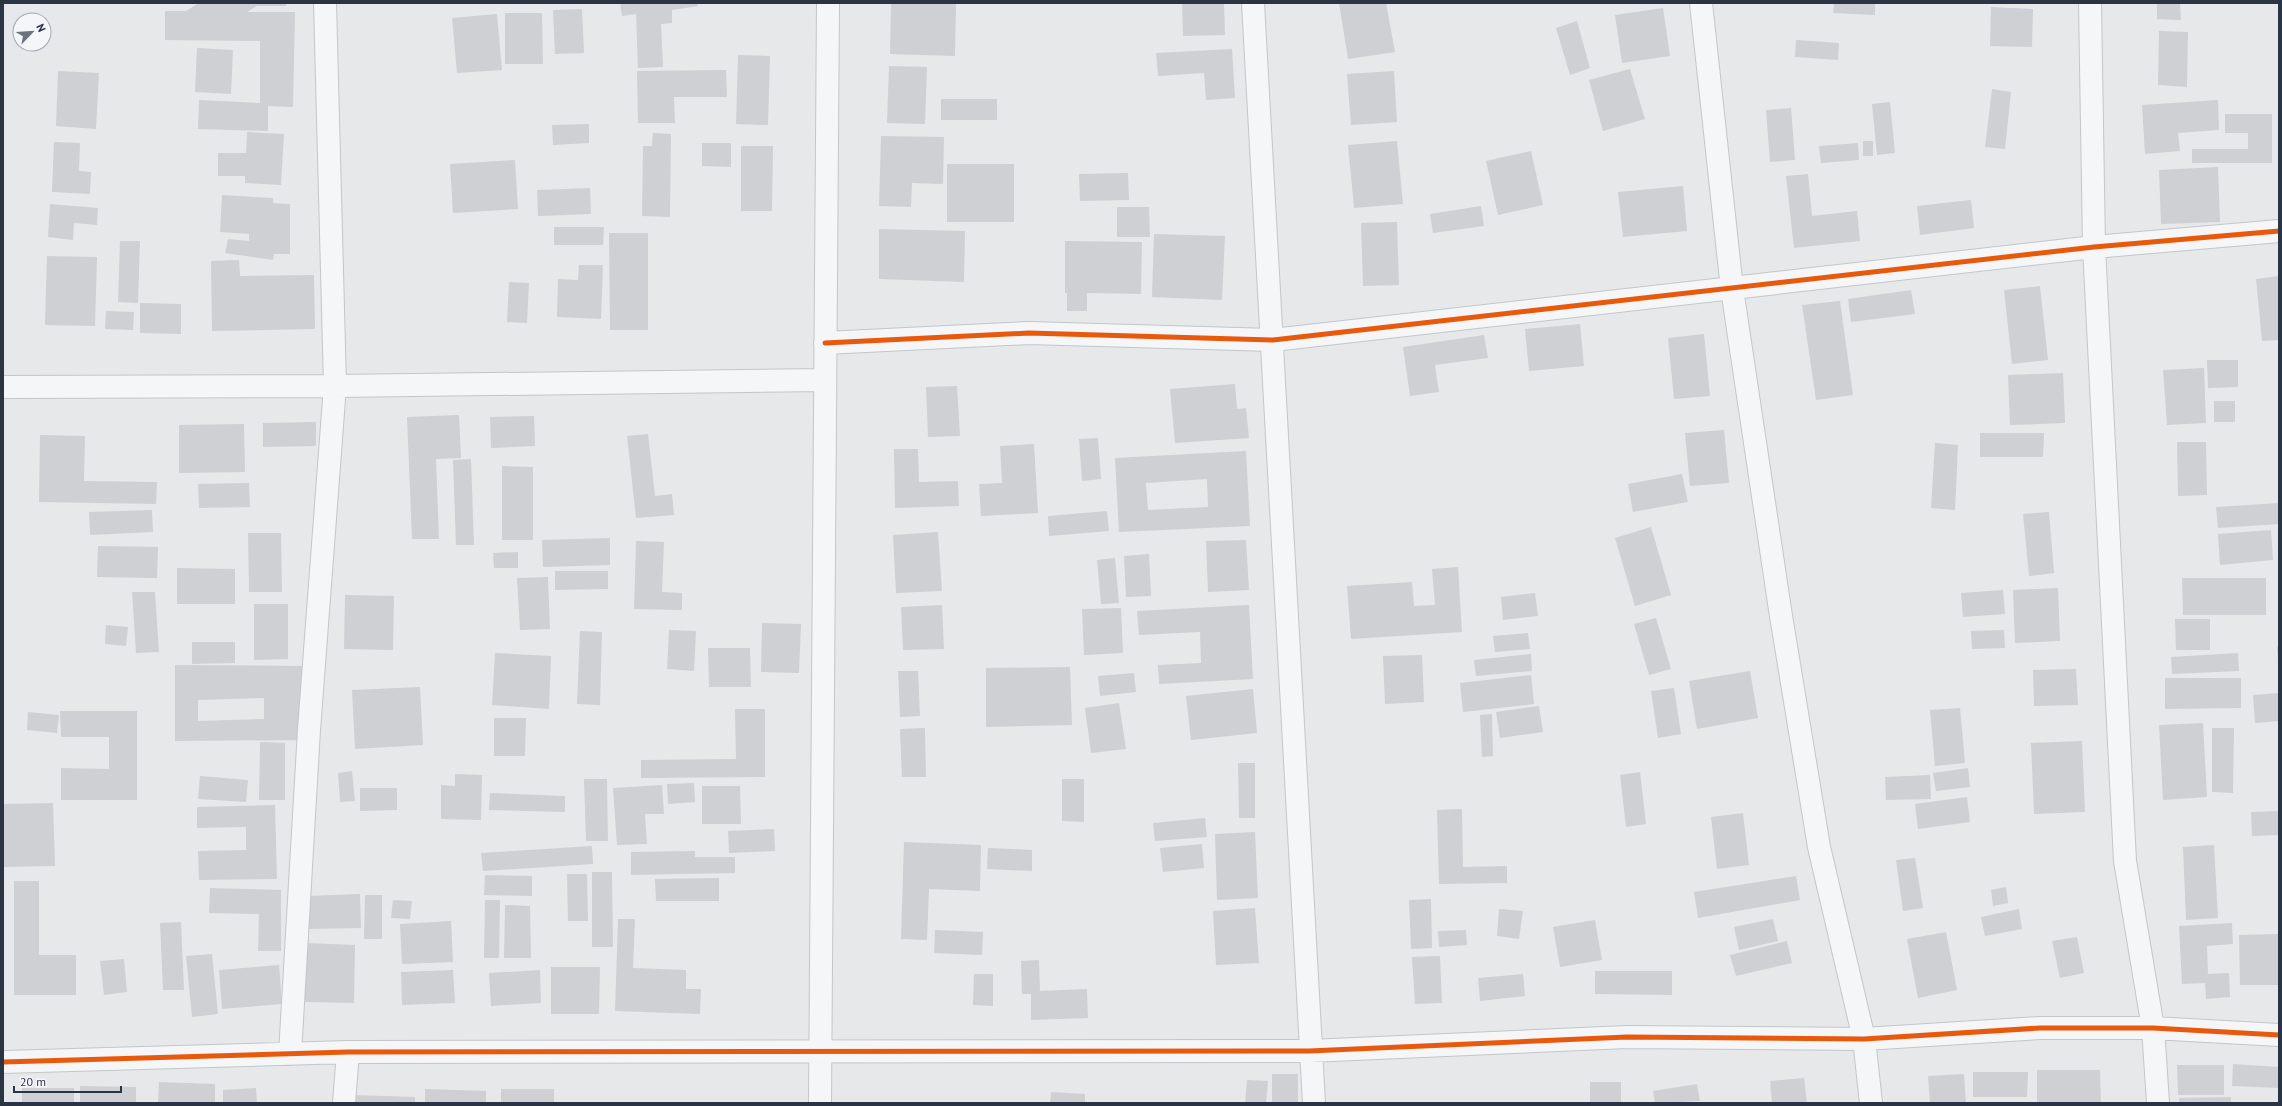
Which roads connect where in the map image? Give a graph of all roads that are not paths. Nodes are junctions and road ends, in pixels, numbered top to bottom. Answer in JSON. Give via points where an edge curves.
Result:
{"nodes":[{"id":1,"x":325,"y":3,"type":"edge"},
{"id":2,"x":828,"y":3,"type":"edge"},
{"id":3,"x":1253,"y":3,"type":"edge"},
{"id":4,"x":1701,"y":3,"type":"edge"},
{"id":5,"x":2090,"y":3,"type":"edge"},
{"id":6,"x":2279,"y":230,"type":"edge"},
{"id":7,"x":2094,"y":247,"type":"junction"},
{"id":8,"x":1732,"y":289,"type":"junction"},
{"id":9,"x":1273,"y":340,"type":"junction"},
{"id":10,"x":825,"y":343,"type":"junction"},
{"id":11,"x":824,"y":380,"type":"junction"},
{"id":12,"x":335,"y":386,"type":"junction"},
{"id":13,"x":3,"y":387,"type":"edge"},
{"id":14,"x":2153,"y":1028,"type":"junction"},
{"id":15,"x":2279,"y":1035,"type":"edge"},
{"id":16,"x":1864,"y":1039,"type":"junction"},
{"id":17,"x":820,"y":1051,"type":"junction"},
{"id":18,"x":1309,"y":1051,"type":"junction"},
{"id":19,"x":348,"y":1052,"type":"junction"},
{"id":20,"x":290,"y":1054,"type":"junction"},
{"id":21,"x":3,"y":1062,"type":"edge"},
{"id":22,"x":344,"y":1103,"type":"edge"},
{"id":23,"x":820,"y":1103,"type":"edge"},
{"id":24,"x":1314,"y":1103,"type":"edge"},
{"id":25,"x":1871,"y":1103,"type":"edge"},
{"id":26,"x":2158,"y":1103,"type":"edge"}],
"edges":[{"from":1,"to":12,"type":"street"},
{"from":2,"to":10,"type":"street"},
{"from":3,"to":9,"type":"street"},
{"from":4,"to":8,"type":"street"},
{"from":5,"to":7,"type":"street"},
{"from":6,"to":7,"type":"street"},
{"from":7,"to":8,"type":"street"},
{"from":7,"to":14,"type":"street","via":[[2124,861]]},
{"from":8,"to":9,"type":"street"},
{"from":8,"to":16,"type":"street","via":[[1819,847]]},
{"from":9,"to":10,"type":"street","via":[[1030,333]]},
{"from":9,"to":18,"type":"street"},
{"from":10,"to":11,"type":"street"},
{"from":11,"to":12,"type":"street"},
{"from":11,"to":17,"type":"street"},
{"from":12,"to":13,"type":"street"},
{"from":12,"to":20,"type":"street","via":[[309,730]]},
{"from":14,"to":15,"type":"street"},
{"from":14,"to":16,"type":"street","via":[[2040,1028]]},
{"from":14,"to":26,"type":"street"},
{"from":16,"to":18,"type":"street","via":[[1627,1037]]},
{"from":16,"to":25,"type":"street"},
{"from":17,"to":18,"type":"street"},
{"from":17,"to":19,"type":"street"},
{"from":17,"to":23,"type":"street"},
{"from":18,"to":24,"type":"street"},
{"from":19,"to":20,"type":"street"},
{"from":19,"to":22,"type":"street"},
{"from":20,"to":21,"type":"street"}]}
